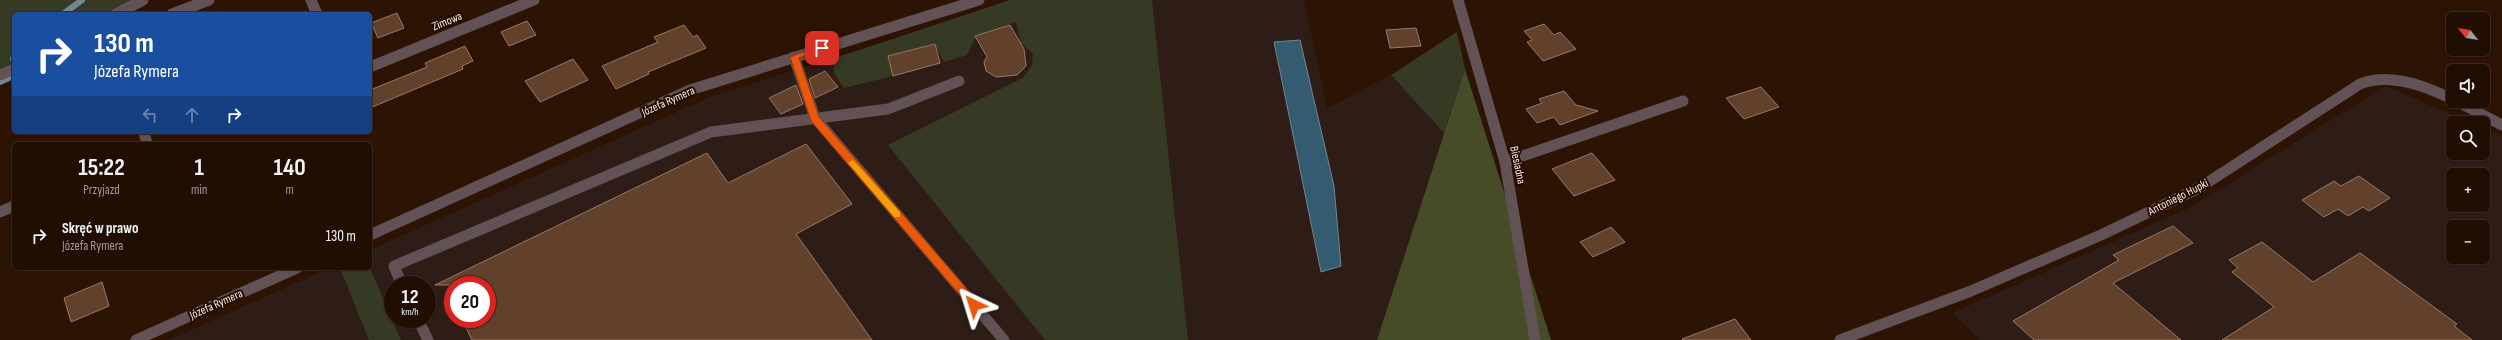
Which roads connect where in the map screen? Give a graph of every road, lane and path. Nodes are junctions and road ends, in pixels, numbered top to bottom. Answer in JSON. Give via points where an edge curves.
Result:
{"nodes":[{"id":1,"x":143,"y":0,"type":"edge"},
{"id":2,"x":209,"y":0,"type":"edge"},
{"id":3,"x":310,"y":0,"type":"edge"},
{"id":4,"x":534,"y":0,"type":"edge"},
{"id":5,"x":979,"y":0,"type":"edge"},
{"id":6,"x":1458,"y":0,"type":"edge"},
{"id":7,"x":120,"y":12,"type":"edge"},
{"id":8,"x":177,"y":12,"type":"edge"},
{"id":9,"x":316,"y":12,"type":"edge"},
{"id":10,"x":794,"y":57,"type":"junction"},
{"id":11,"x":372,"y":66,"type":"edge"},
{"id":12,"x":12,"y":70,"type":"edge"},
{"id":13,"x":0,"y":75,"type":"edge"},
{"id":14,"x":959,"y":81,"type":"dead end"},
{"id":15,"x":1683,"y":101,"type":"dead end"},
{"id":16,"x":815,"y":118,"type":"junction"},
{"id":17,"x":2502,"y":125,"type":"edge"},
{"id":18,"x":1505,"y":162,"type":"junction"},
{"id":19,"x":12,"y":207,"type":"edge"},
{"id":20,"x":0,"y":212,"type":"edge"},
{"id":21,"x":372,"y":234,"type":"edge"},
{"id":22,"x":293,"y":270,"type":"edge"},
{"id":23,"x":398,"y":276,"type":"edge"},
{"id":24,"x":422,"y":328,"type":"edge"},
{"id":25,"x":136,"y":340,"type":"edge"},
{"id":26,"x":428,"y":340,"type":"edge"},
{"id":27,"x":1004,"y":340,"type":"edge"},
{"id":28,"x":1535,"y":340,"type":"edge"},
{"id":29,"x":1840,"y":340,"type":"edge"}],
"edges":[{"from":1,"to":7,"type":"street"},
{"from":2,"to":8,"type":"street"},
{"from":3,"to":9,"type":"street"},
{"from":4,"to":11,"type":"street","name":"Zimowa"},
{"from":5,"to":10,"type":"street","name":"Józefa Rymera"},
{"from":6,"to":18,"type":"street","name":"Biesiadna"},
{"from":10,"to":16,"type":"street"},
{"from":10,"to":21,"type":"street","name":"Józefa Rymera","via":[[690,90]]},
{"from":12,"to":13,"type":"street"},
{"from":14,"to":16,"type":"street","via":[[888,109]]},
{"from":15,"to":18,"type":"street"},
{"from":16,"to":23,"type":"street","via":[[710,132],[394,266]]},
{"from":16,"to":27,"type":"street"},
{"from":17,"to":29,"type":"street","name":"Antoniego Hupki","via":[[2423,88],[2377,78],[2360,84],[2199,188],[2101,236],[1979,288]]},
{"from":18,"to":28,"type":"street","name":"Biesiadna"},
{"from":19,"to":20,"type":"street"},
{"from":22,"to":25,"type":"street","name":"Józefa Rymera"},
{"from":24,"to":26,"type":"street"}]}
